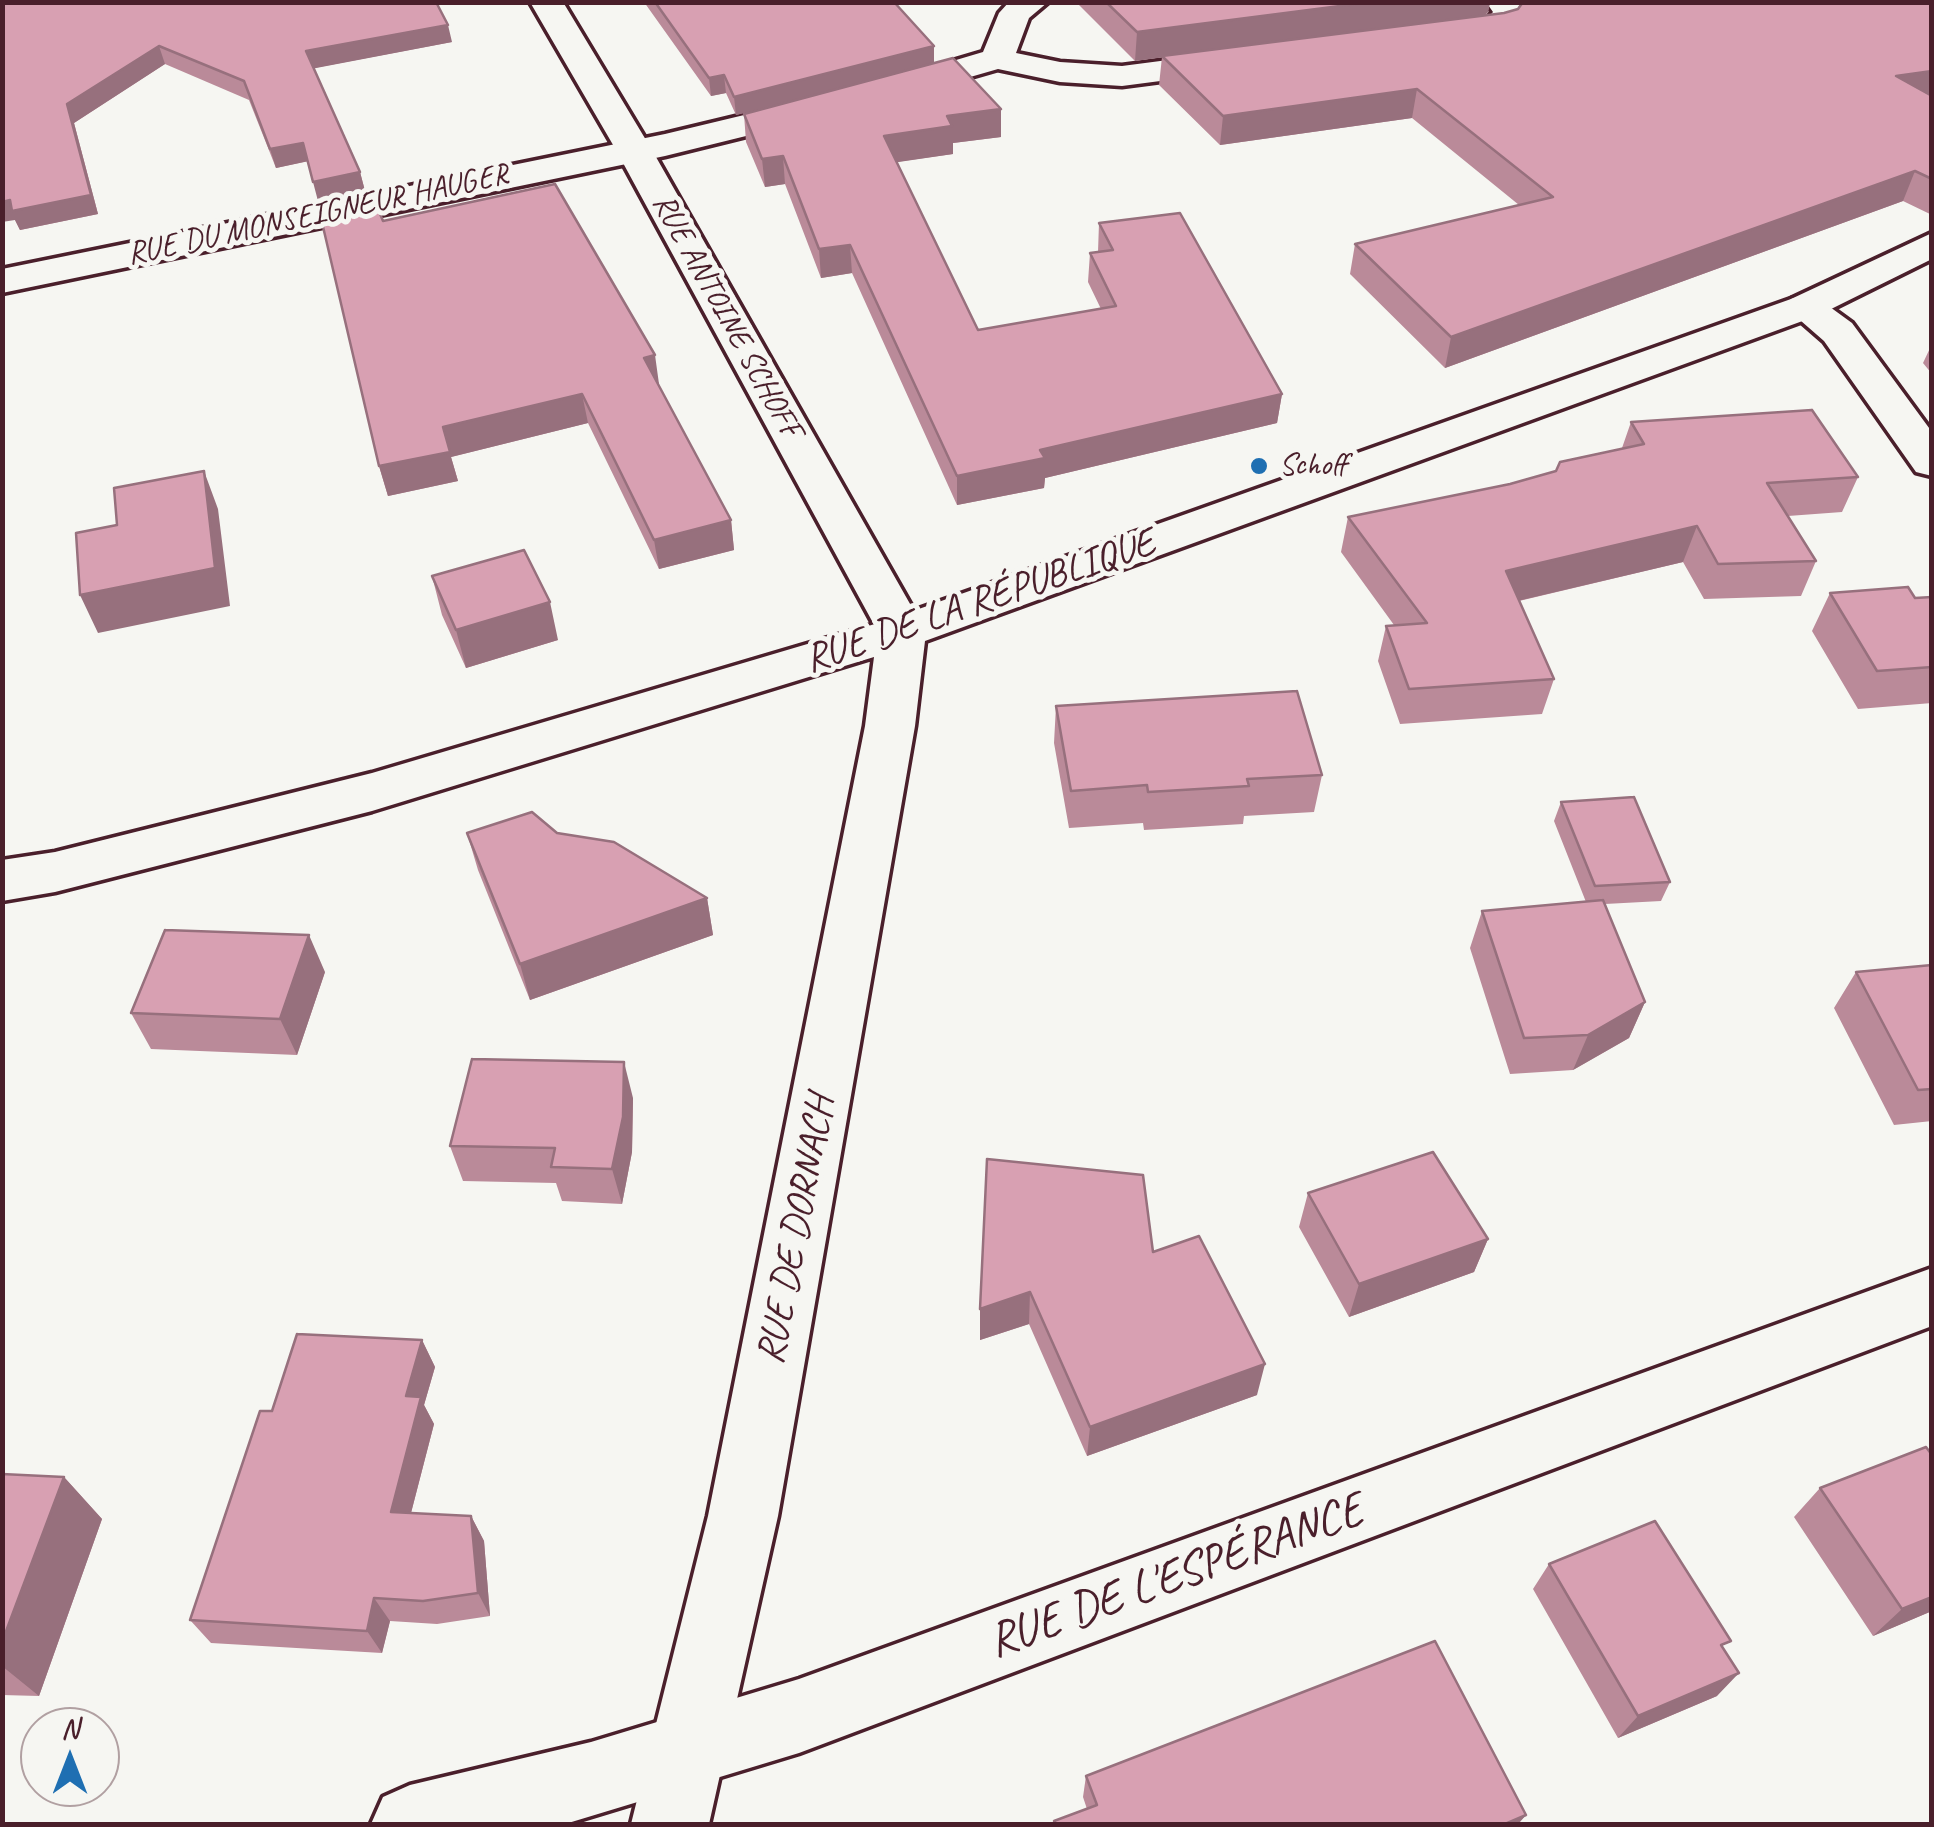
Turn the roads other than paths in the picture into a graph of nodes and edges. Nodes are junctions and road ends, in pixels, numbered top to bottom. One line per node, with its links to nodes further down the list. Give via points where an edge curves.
1 (546, 2): 7 (street, RUE ANTOINE SCHOFF)
2 (1502, 2): 4 (street, via 1511,11 1497,28)
3 (1014, 6): 6 (street)
4 (1418, 38)
5 (1260, 58): 6 (street, via 1122,76)
6 (997, 59): 7 (street, RUE DU MONSEIGNEUR HAUGER, via 739,129)
7 (634, 150): 9 (street, RUE DU MONSEIGNEUR HAUGER); 12 (street, RUE ANTOINE SCHOFF)
8 (1932, 244): 10 (street, RUE DE LA RÉPUBLIQUE)
9 (2, 281)
10 (1805, 307): 11 (street, via 1838,332); 12 (street, RUE DE LA RÉPUBLIQUE)
11 (1932, 463)
12 (902, 632): 13 (street, RUE DE LA RÉPUBLIQUE, via 372,792); 15 (street, RUE DE DORNACH, via 743,1516)
13 (2, 881)
14 (1932, 1297): 15 (street, RUE DE L'ESPÉRANCE, via 834,1704)
15 (686, 1750): 16 (street, RUE DE L'ESPÉRANCE); 17 (street, RUE DE DORNACH)
16 (410, 1824)
17 (670, 1824)

